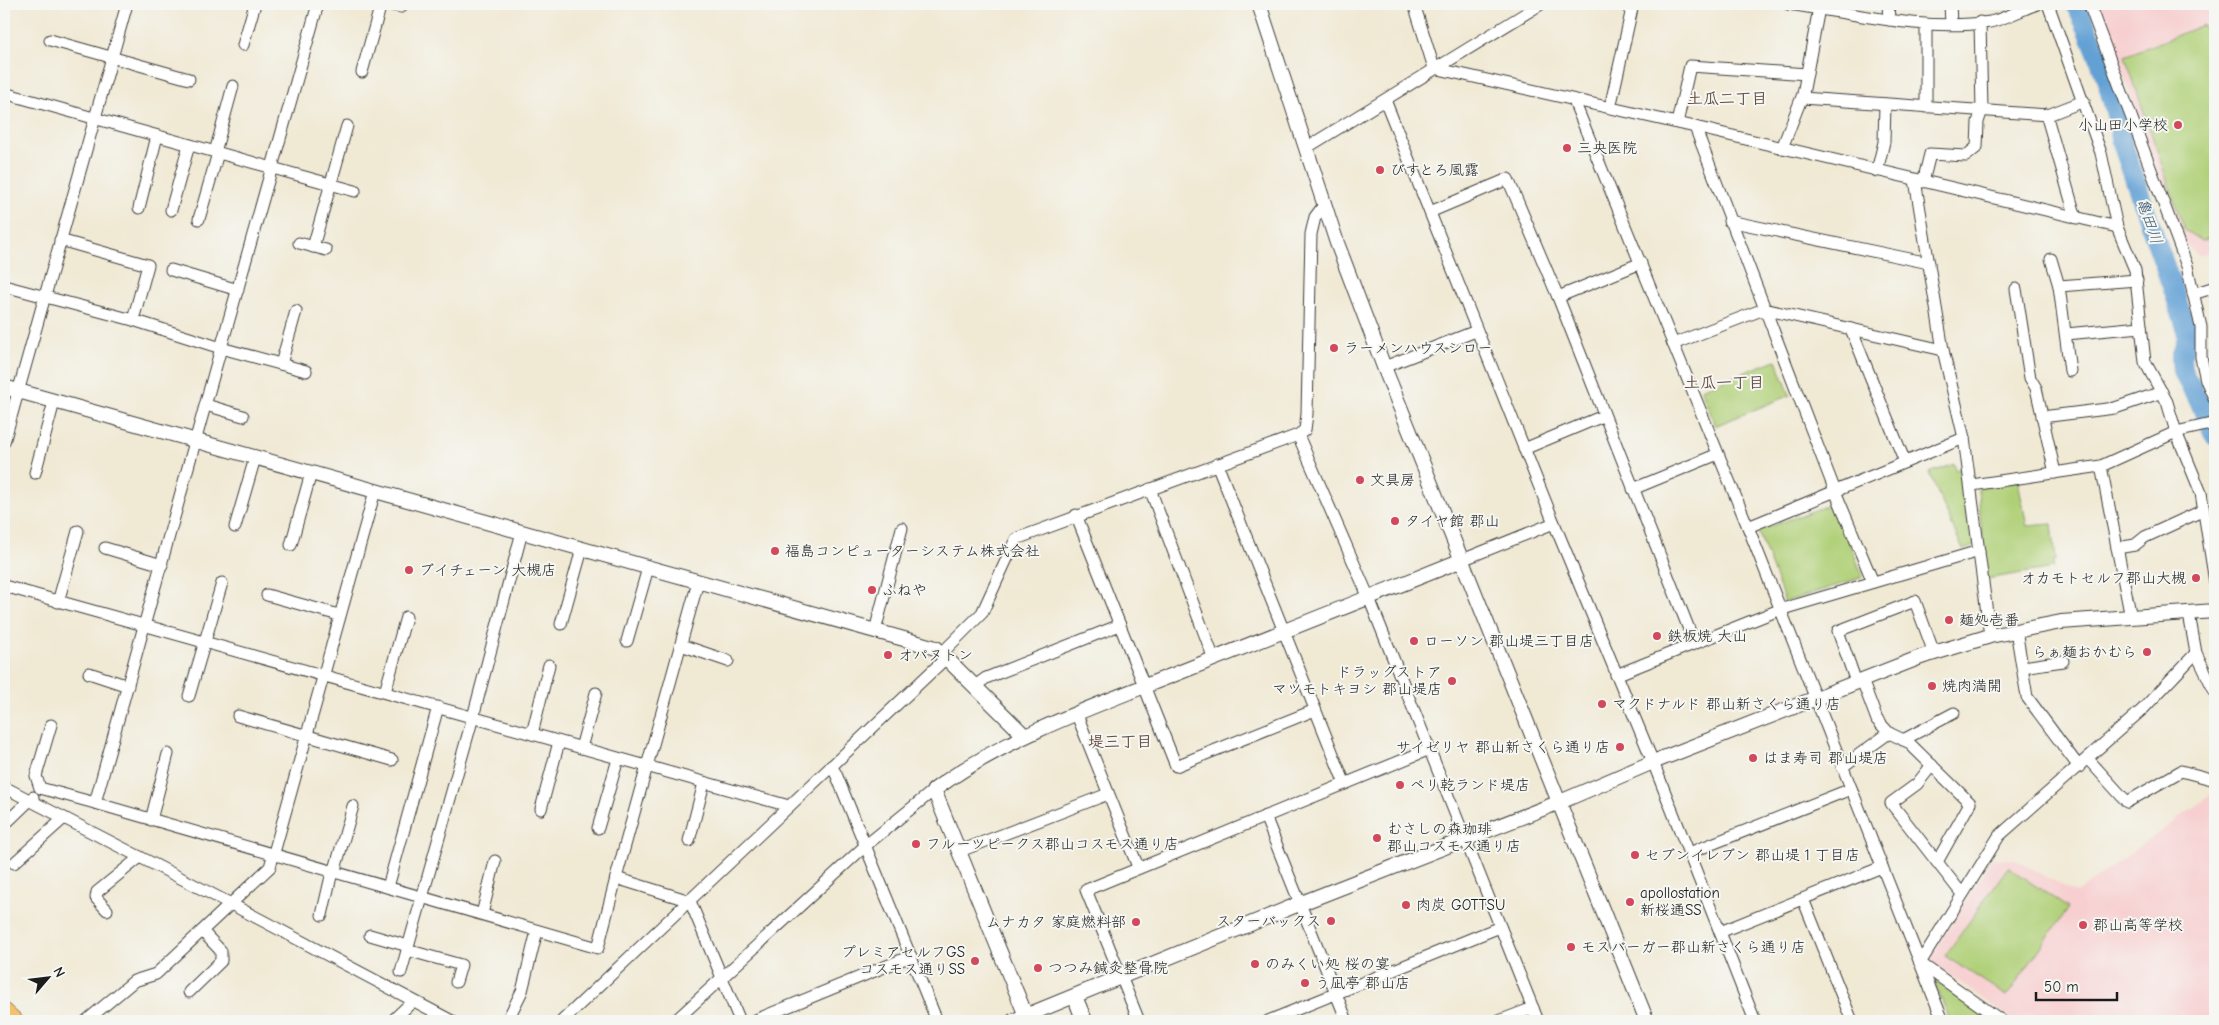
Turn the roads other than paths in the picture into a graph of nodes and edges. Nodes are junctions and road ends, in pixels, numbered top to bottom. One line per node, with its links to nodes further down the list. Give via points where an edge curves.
1 (127, 4): 24 (street)
2 (255, 4): 23 (street)
3 (318, 4): 49 (street)
4 (381, 4): 26 (street)
5 (388, 4): 16 (street)
6 (1259, 4): 46 (street)
7 (1414, 4): 25 (street)
8 (1541, 4): 25 (street)
9 (1633, 4): 37 (street)
10 (1788, 4): 17 (street)
11 (1888, 4): 18 (street)
12 (1950, 4): 20 (street)
13 (2037, 4): 19 (street, via 1991,22)
14 (2048, 4): 34 (street)
15 (2089, 4): 76 (street, via 2187,266)
16 (402, 7)
17 (1823, 7): 18 (street); 27 (street)
18 (1889, 20): 21 (street)
19 (1980, 22): 20 (street); 38 (street)
20 (1951, 24): 21 (street)
21 (1926, 25): 36 (street)
22 (50, 40): 24 (street)
23 (243, 45)
24 (112, 57): 28 (street); 40 (street)
25 (1434, 68): 32 (street); 33 (street)
26 (362, 72)
27 (1808, 74): 31 (street); 41 (street, via 1690,66)
28 (189, 79)
29 (232, 86): 48 (street)
30 (4, 94): 40 (street)
31 (1802, 98): 35 (street); 47 (street)
32 (1385, 100): 46 (street); 57 (street)
33 (1574, 101): 37 (street); 68 (street)
34 (2084, 102): 39 (street); 61 (street, via 2101,152)
35 (1885, 104): 36 (street); 50 (street, via 1884,142)
36 (1926, 107): 38 (street)
37 (1610, 108): 41 (street)
38 (1982, 110): 39 (street); 51 (street, via 1977,147 1966,156 1930,154)
39 (2046, 114): 58 (street)
40 (95, 118): 44 (street); 62 (street)
41 (1677, 123): 43 (street)
42 (346, 126): 52 (street)
43 (1695, 127): 47 (street); 60 (street)
44 (157, 136): 45 (street); 55 (street)
45 (189, 145): 48 (street); 56 (street)
46 (1306, 148): 54 (street)
47 (1782, 148): 50 (street)
48 (216, 153): 49 (street); 59 (street)
49 (272, 169): 52 (street); 75 (street)
50 (1877, 171): 51 (street)
51 (1919, 181): 58 (street); 67 (street)
52 (331, 184): 53 (street); 64 (street)
53 (355, 191)
54 (1324, 204): 90 (street); 105 (street, via 1315,217 1311,234 1307,414 1304,430)
55 (139, 208)
56 (171, 210)
57 (1430, 212): 78 (street, via 1508,179); 84 (street)
58 (2076, 218): 61 (street)
59 (199, 219)
60 (1730, 221): 67 (street); 79 (street)
61 (2117, 227): 70 (street, via 2131,256)
62 (60, 240): 77 (street); 81 (street, via 148,265)
63 (299, 243): 64 (street)
64 (313, 246): 65 (street)
65 (326, 250)
66 (2052, 259): 72 (street)
67 (1930, 263): 88 (street)
68 (1641, 264): 78 (street); 86 (street)
69 (171, 270): 75 (street)
70 (2137, 280): 72 (street); 82 (street)
71 (4, 286): 77 (street)
72 (2059, 286): 85 (street)
73 (2215, 287): 76 (street)
74 (2016, 289): 102 (street, via 2030,378 2036,388)
75 (238, 290): 87 (street)
76 (2193, 294): 93 (street, via 2201,327 2201,357)
77 (45, 297): 81 (street); 95 (street)
78 (1558, 297): 101 (street)
79 (1764, 309): 83 (street); 86 (street); 122 (street)
80 (296, 311): 89 (street)
81 (133, 320): 87 (street)
82 (2141, 327): 85 (street); 96 (street, via 2145,362)
83 (1851, 329): 88 (street); 112 (street)
84 (1476, 330): 90 (street); 109 (street)
85 (2066, 334): 92 (street)
86 (1672, 344): 110 (street)
87 (221, 348): 89 (street); 99 (street)
88 (1943, 350): 106 (street)
89 (281, 364): 91 (street)
90 (1384, 367): 136 (street)
91 (306, 371)
92 (2070, 372)
93 (2211, 378): 97 (street)
94 (4, 387): 95 (street)
95 (18, 391): 98 (street); 107 (street)
96 (2162, 392): 102 (street, via 2115,408); 104 (street)
97 (2215, 400)
98 (54, 402): 108 (street); 115 (street)
99 (206, 405): 100 (street); 108 (street)
100 (243, 416)
101 (1603, 416): 109 (street); 120 (street)
102 (2042, 417): 117 (street)
103 (2215, 423): 104 (street)
104 (2176, 432): 114 (street); 123 (street, via 2201,493)
105 (1298, 435): 113 (street); 145 (street)
106 (1964, 438): 112 (street); 118 (street)
107 (4, 442)
108 (196, 442): 111 (street); 137 (street)
109 (1524, 449): 125 (street)
110 (1718, 454): 120 (street); 127 (street)
111 (255, 458): 116 (street); 126 (street)
112 (1905, 462): 122 (street)
113 (1218, 464): 119 (street); 158 (street)
114 (2101, 466): 117 (street); 133 (street)
115 (35, 473)
116 (311, 473): 121 (street); 131 (street)
117 (2055, 473): 118 (street)
118 (1972, 485): 135 (street)
119 (1150, 489): 124 (street); 167 (street)
120 (1633, 489): 161 (street)
121 (375, 491): 130 (street); 150 (street)
122 (1835, 491): 127 (street); 140 (street)
123 (2204, 510): 133 (street, via 2145,536 2135,545); 141 (street)
124 (1076, 516): 154 (street); 166 (street, via 1016,538 982,613)
125 (1554, 523): 136 (street); 174 (street)
126 (235, 527)
127 (1748, 527): 147 (street)
128 (902, 528): 157 (street)
129 (78, 531): 146 (street)
130 (522, 532): 134 (street); 189 (street)
131 (291, 545)
132 (105, 548): 137 (street)
133 (2117, 548): 152 (street)
134 (582, 549): 138 (street); 153 (street)
135 (1979, 552): 140 (street); 159 (street)
136 (1462, 560): 145 (street); 218 (street)
137 (162, 565): 155 (street)
138 (648, 568): 139 (street); 160 (street)
139 (698, 582): 157 (street); 163 (street)
140 (1873, 582): 147 (street)
141 (2215, 582)
142 (222, 583): 162 (street)
143 (4, 586): 146 (street)
144 (267, 595): 150 (street)
145 (1369, 598): 158 (street); 198 (street)
146 (58, 602): 155 (street)
147 (1779, 610): 161 (street); 183 (street)
148 (2215, 611): 149 (street)
149 (2189, 614): 152 (street); 165 (street)
150 (339, 615): 173 (street)
151 (406, 617): 179 (street)
152 (2131, 618): 156 (street, via 2061,622)
153 (561, 624)
154 (1120, 625): 177 (street, via 986,678); 178 (street)
155 (145, 626): 162 (street); 176 (street)
156 (2016, 630): 159 (street); 171 (street)
157 (875, 631): 166 (street, via 936,648)
158 (1284, 631): 167 (street); 185 (street)
159 (1990, 636): 164 (street)
160 (627, 641)
161 (1694, 642): 174 (street)
162 (205, 643): 173 (street); 182 (street)
163 (681, 644): 168 (street); 206 (street)
164 (1934, 653): 175 (street); 175 (street, via 1916,601 1838,630)
165 (2196, 653): 181 (street); 201 (street, via 2143,710)
166 (944, 656): 177 (street); 205 (street)
167 (1214, 659): 178 (street)
168 (728, 661)
169 (2063, 661): 171 (street)
170 (549, 665): 192 (street)
171 (2022, 667): 208 (street, via 2027,697)
172 (89, 673): 176 (street)
173 (322, 675): 179 (street); 193 (street)
174 (1616, 675): 203 (street)
175 (1859, 681): 183 (street); 191 (street, via 1877,720)
176 (128, 686): 219 (street)
177 (974, 686): 194 (street)
178 (1145, 686): 185 (street, via 1176,766); 187 (street)
179 (385, 692): 184 (street)
180 (596, 692): 197 (street)
181 (2215, 692)
182 (189, 696)
183 (1815, 698): 203 (street); 207 (street)
184 (438, 707): 189 (street); 242 (street)
185 (1315, 710): 211 (street)
186 (1954, 713): 195 (street)
187 (1077, 715): 194 (street); 216 (street)
188 (238, 716): 193 (street)
189 (474, 716): 192 (street); 244 (street)
190 (51, 725): 213 (street, via 36,776)
191 (1889, 733): 195 (street); 207 (street)
192 (532, 734): 196 (street)
193 (305, 736): 202 (street); 233 (street)
194 (1025, 736): 215 (street)
195 (1903, 740): 204 (street)
196 (560, 742): 197 (street); 222 (street)
197 (581, 748): 200 (street)
198 (1430, 749): 211 (street); 228 (street)
199 (168, 754): 225 (street)
200 (618, 759): 206 (street); 227 (street)
201 (2088, 759): 208 (street); 209 (street, via 2127,802 2181,771)
202 (392, 760)
203 (1653, 762): 218 (street); 232 (street)
204 (1932, 765): 236 (street, via 1970,802); 236 (street, via 1917,784 1891,803)
205 (831, 766): 221 (street); 230 (street)
206 (647, 767): 210 (street); 241 (street)
207 (1842, 767): 214 (street)
208 (2079, 767): 243 (street, via 1999,836)
209 (2215, 780)
210 (704, 783): 221 (street); 229 (street)
211 (1345, 784): 223 (street)
212 (4, 788): 217 (street)
213 (40, 788): 217 (street); 219 (street)
214 (1851, 789): 232 (street); 239 (street)
215 (934, 790): 230 (street); 231 (street)
216 (1108, 794): 231 (street); 238 (street)
217 (31, 801): 224 (street); 226 (street)
218 (1560, 802): 228 (street); 287 (street)
219 (95, 803): 225 (street)
220 (353, 806): 240 (street)
221 (789, 806): 246 (street)
222 (541, 809)
223 (1265, 816): 238 (street); 248 (street)
224 (64, 818): 234 (street); 237 (street)
225 (151, 820): 233 (street)
226 (4, 825)
227 (598, 828)
228 (1466, 839): 248 (street); 252 (street)
229 (689, 841)
230 (865, 846): 258 (street); 261 (street)
231 (960, 851): 269 (street)
232 (1689, 853): 255 (street)
233 (273, 856): 240 (street); 247 (street, via 268,870)
234 (140, 857): 247 (street); 249 (street, via 97,892 96,898)
235 (495, 861): 250 (street)
236 (1937, 862): 243 (street)
237 (14, 863)
238 (1138, 867): 262 (street, via 1086,890)
239 (1882, 867): 245 (street); 259 (street)
240 (332, 872): 242 (street); 251 (street)
241 (616, 878): 246 (street); 253 (street, via 598,948)
242 (388, 887): 244 (street)
243 (1962, 894): 259 (street)
244 (421, 896): 250 (street); 257 (street)
245 (1803, 899): 255 (street); 289 (street)
246 (690, 901): 261 (street); 275 (street)
247 (231, 904): 254 (street); 266 (street)
248 (1299, 904): 262 (street); 265 (street)
249 (107, 910)
250 (482, 914): 253 (street)
251 (322, 915)
252 (1500, 927): 265 (street); 267 (street)
253 (537, 930): 274 (street, via 522,991)
254 (202, 931): 264 (street, via 221,951 221,961); 271 (street, via 156,974 134,982)
255 (1720, 932): 288 (street)
256 (370, 935): 257 (street)
257 (407, 948): 260 (street); 263 (street, via 461,965)
258 (911, 956): 278 (street); 279 (street)
259 (1920, 963): 290 (street); 291 (street)
260 (401, 972)
261 (723, 976): 276 (street); 277 (street)
262 (1121, 978): 269 (street); 282 (street)
263 (456, 982)
264 (189, 992)
265 (1336, 994): 283 (street); 284 (street)
266 (413, 1001): 272 (street); 273 (street)
267 (1533, 1008): 285 (street); 286 (street)
268 (4, 1012): 270 (main road)
269 (1022, 1020)
270 (14, 1021)
271 (86, 1021)
272 (392, 1021)
273 (452, 1021)
274 (507, 1021)
275 (562, 1021)
276 (675, 1021)
277 (740, 1021)
278 (753, 1021)
279 (937, 1021)
280 (1081, 1021): 281 (street, via 1078,1003)
281 (1088, 1021)
282 (1139, 1021)
283 (1268, 1021)
284 (1347, 1021)
285 (1499, 1021)
286 (1538, 1021)
287 (1647, 1021)
288 (1755, 1021)
289 (1852, 1021)
290 (1943, 1021)
291 (2002, 1021)

